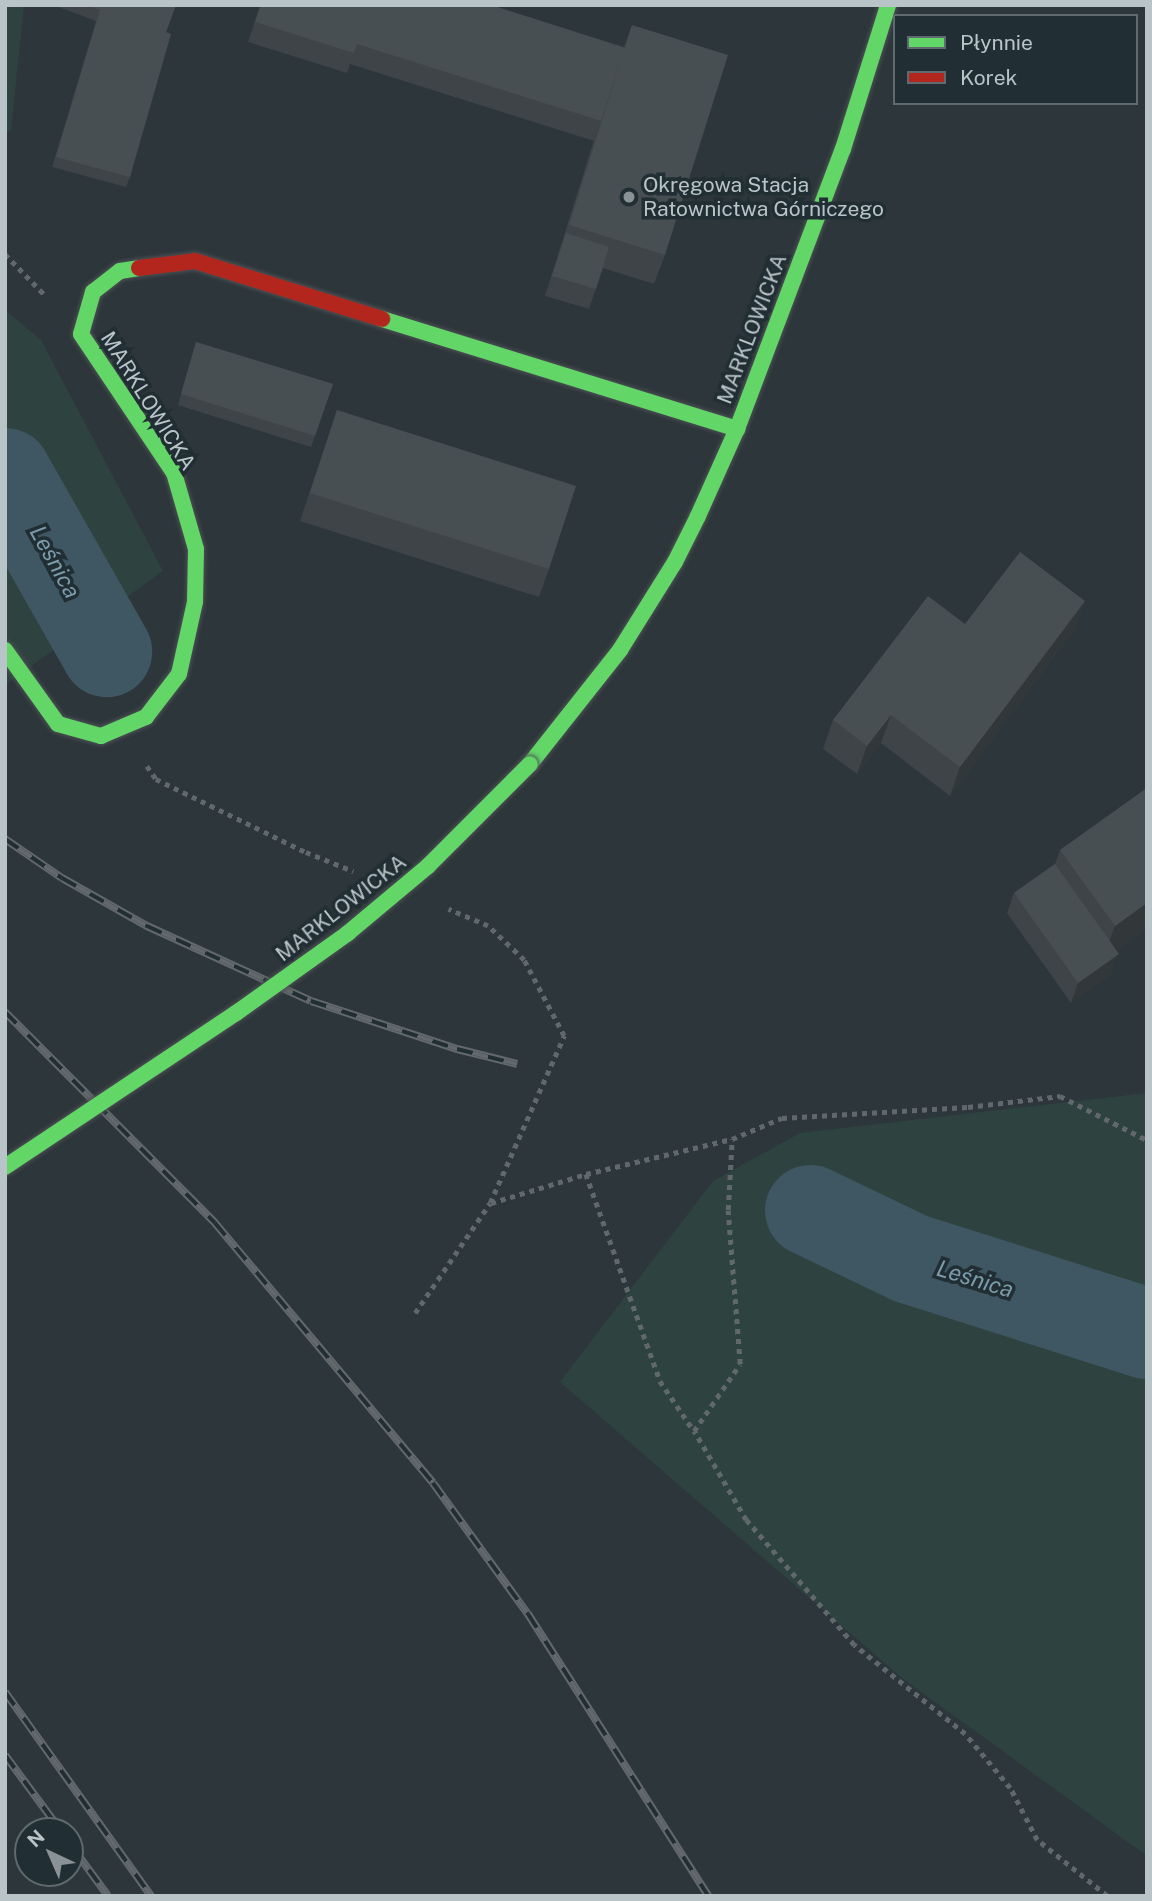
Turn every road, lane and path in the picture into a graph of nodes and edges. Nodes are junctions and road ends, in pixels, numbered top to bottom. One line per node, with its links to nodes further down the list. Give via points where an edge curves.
1 (888, 5): 2 (main road, MARKLOWICKA, via 842,149)
2 (737, 429): 4 (main road, MARKLOWICKA, via 195,261 120,271 93,292 81,334 174,473 195,549 195,602 179,674 146,717); 9 (main road, MARKLOWICKA, bridge, via 662,583 620,650 530,764 428,866 348,933 164,1063)
3 (5, 650): 4 (main road, MARKLOWICKA, via 58,724 101,736)
4 (119, 729): 5 (path, via 156,779)
5 (354, 872)
6 (440, 906): 11 (path, via 488,926 524,960 565,1035)
7 (732, 1139): 8 (path, via 782,1118 968,1107 1060,1096); 10 (path); 13 (path, via 728,1210 740,1364)
8 (1147, 1140)
9 (5, 1167)
10 (586, 1174): 11 (path); 13 (path, via 660,1381)
11 (490, 1203): 12 (path)
12 (415, 1313)
13 (694, 1431): 14 (path, via 746,1520 854,1645 965,1734 1010,1788 1037,1840)
14 (1107, 1896)

